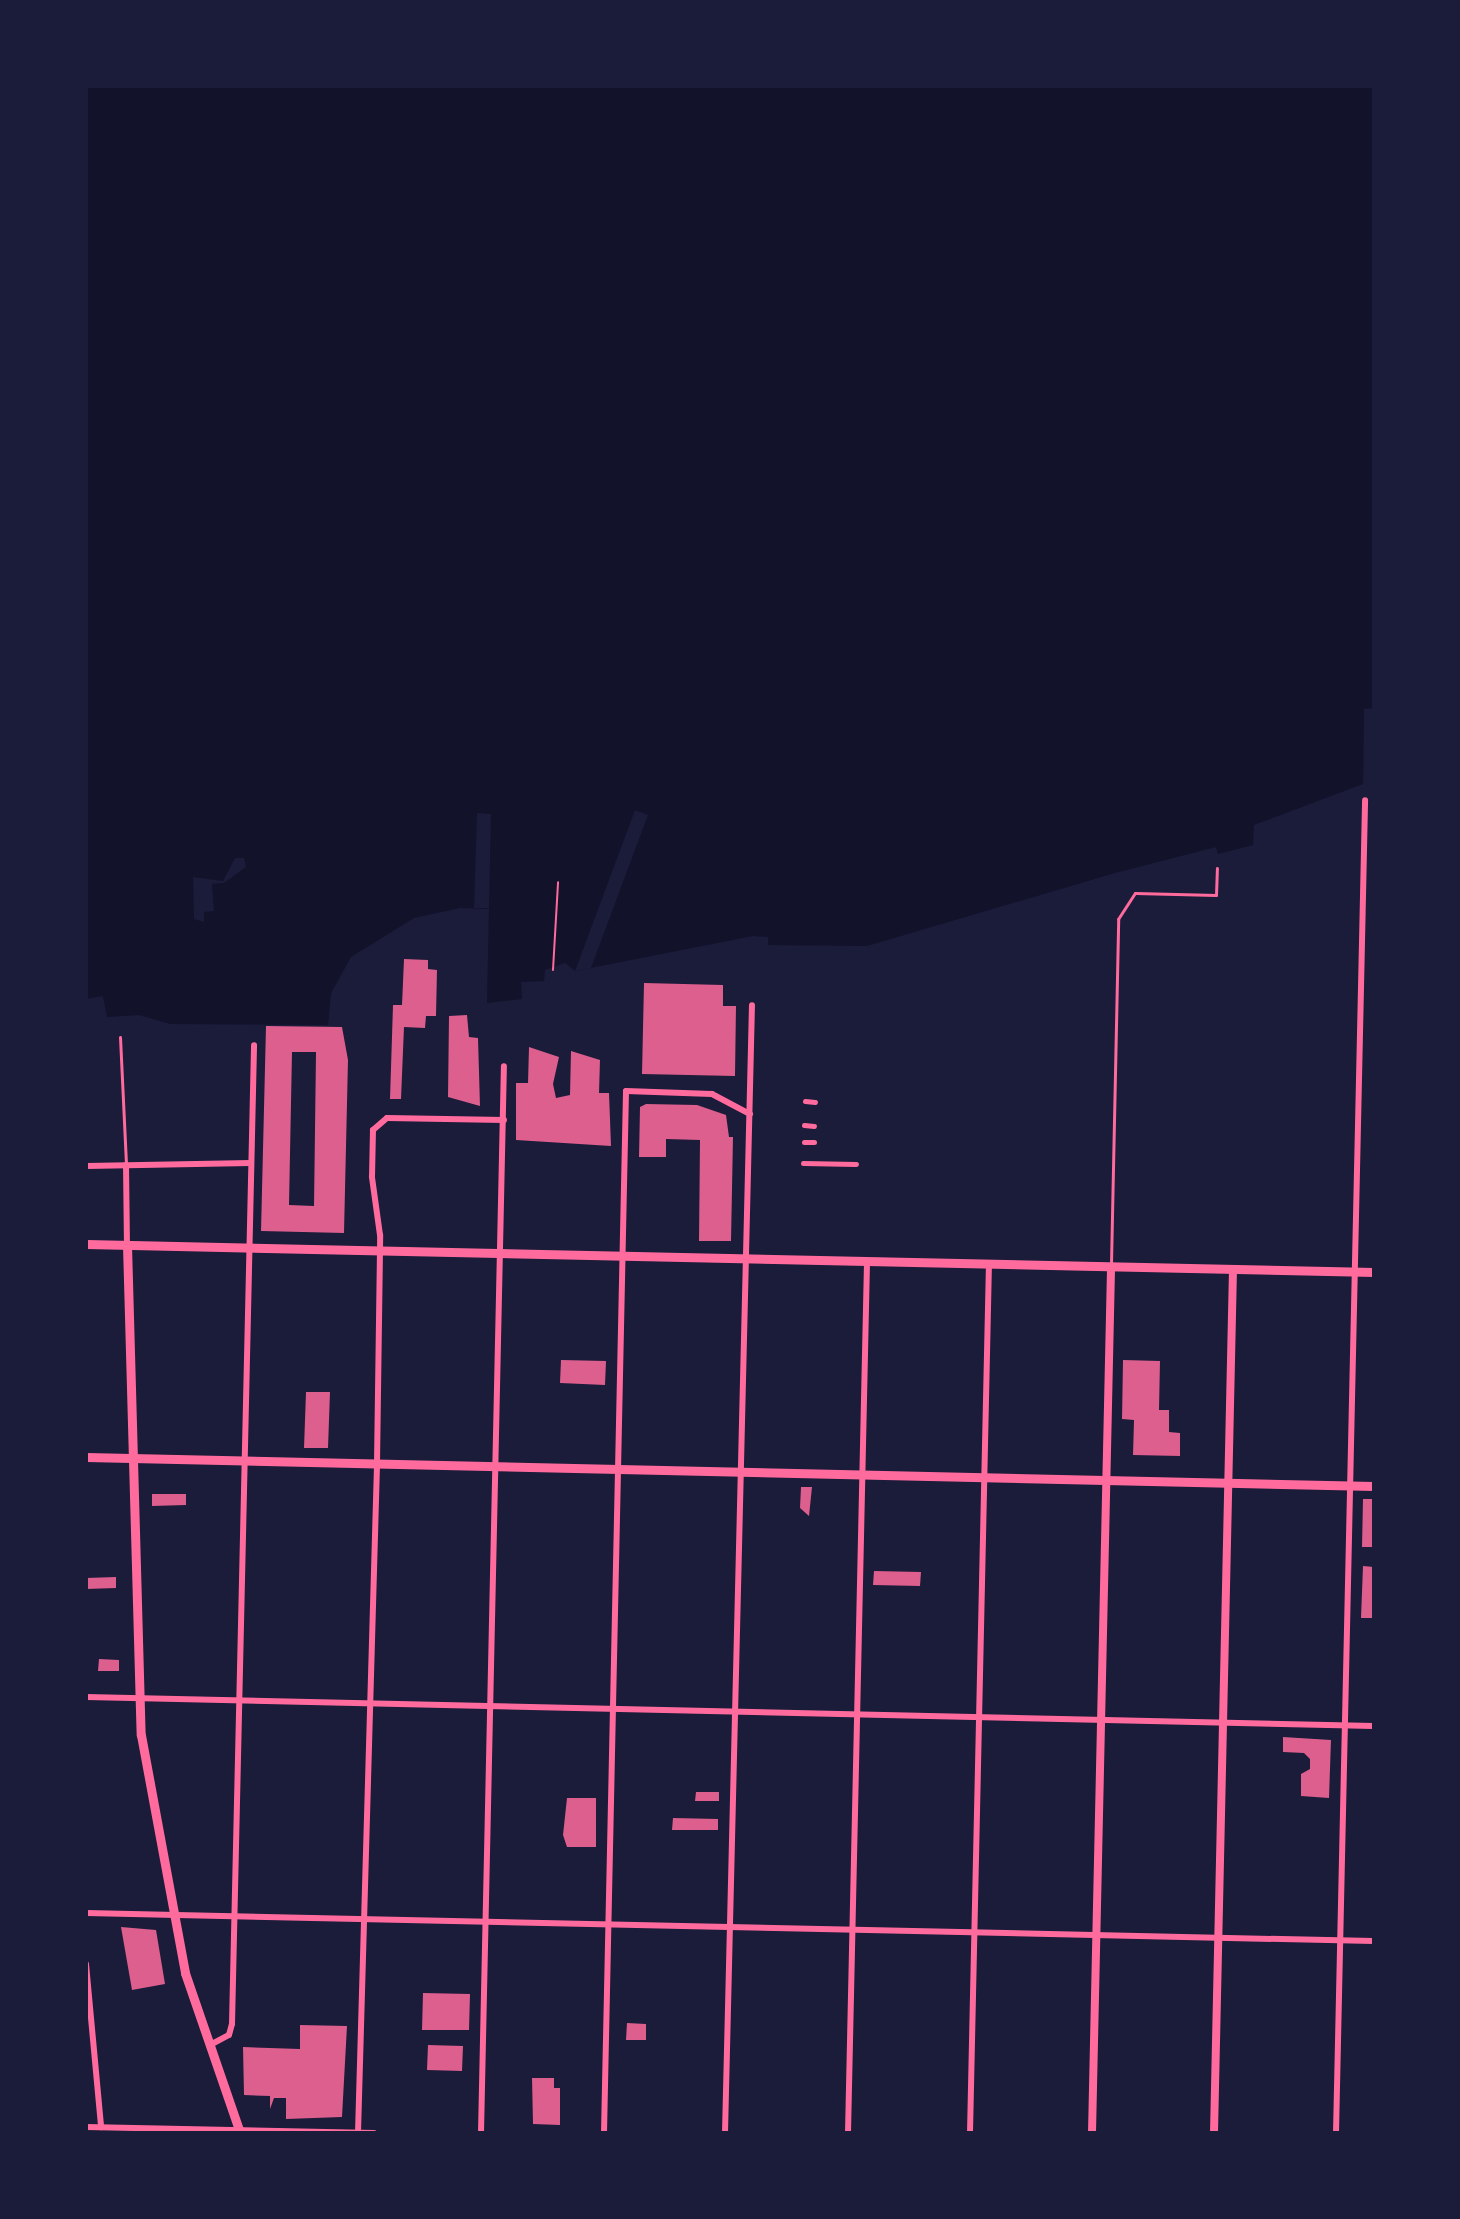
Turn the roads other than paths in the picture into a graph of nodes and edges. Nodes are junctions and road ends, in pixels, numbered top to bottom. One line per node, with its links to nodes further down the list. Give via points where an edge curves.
1 (1365, 800): 31 (street)
2 (1217, 868): 29 (lane, via 1216,895 1135,893 1118,919)
3 (752, 1005): 9 (street)
4 (120, 1037): 18 (lane)
5 (254, 1045): 15 (street)
6 (504, 1066): 10 (street)
7 (805, 1101): 8 (street)
8 (815, 1102)
9 (750, 1114): 25 (street, via 712,1094 626,1091); 26 (street)
10 (504, 1120): 23 (street, via 395,1118 376,1123 372,1177); 24 (street)
11 (804, 1125): 12 (street)
12 (814, 1126)
13 (804, 1142): 14 (street)
14 (814, 1142)
15 (251, 1163): 18 (street); 22 (street)
16 (803, 1163): 17 (street)
17 (856, 1164)
18 (126, 1165): 19 (street); 21 (street)
19 (86, 1166)
20 (86, 1244): 21 (main road)
21 (127, 1245): 22 (main road); 34 (main road)
22 (249, 1249): 23 (main road); 35 (street)
23 (380, 1251): 24 (main road); 36 (street)
24 (501, 1253): 25 (main road); 37 (street)
25 (624, 1257): 26 (main road); 38 (street)
26 (746, 1258): 27 (main road); 39 (street)
27 (867, 1262): 28 (main road); 40 (street)
28 (989, 1264): 29 (main road); 41 (street)
29 (1111, 1267): 30 (main road); 42 (street)
30 (1233, 1270): 31 (main road); 43 (street)
31 (1355, 1271): 32 (main road); 44 (street)
32 (1374, 1272)
33 (86, 1457): 34 (main road)
34 (133, 1459): 35 (main road); 47 (main road)
35 (245, 1461): 36 (main road); 48 (street)
36 (377, 1464): 37 (main road); 49 (street)
37 (497, 1466): 38 (main road); 50 (street)
38 (619, 1469): 39 (main road); 51 (street)
39 (740, 1472): 40 (main road); 52 (street)
40 (863, 1474): 41 (main road); 53 (street)
41 (985, 1477): 42 (main road); 54 (street)
42 (1107, 1480): 43 (main road); 55 (street)
43 (1228, 1482): 44 (main road); 56 (street)
44 (1350, 1485): 45 (main road); 57 (street)
45 (1374, 1486)
46 (86, 1697): 47 (street)
47 (139, 1698): 48 (street); 60 (main road)
48 (239, 1700): 49 (street); 61 (street)
49 (372, 1703): 50 (street); 62 (street)
50 (491, 1706): 51 (street); 63 (street)
51 (613, 1708): 52 (street); 64 (street)
52 (735, 1711): 53 (street); 65 (street)
53 (857, 1713): 54 (street); 66 (street)
54 (979, 1716): 55 (street); 67 (street)
55 (1101, 1719): 56 (street); 68 (street)
56 (1223, 1722): 57 (street); 69 (street)
57 (1345, 1725): 58 (street); 70 (street)
58 (1374, 1726)
59 (86, 1913): 60 (street)
60 (173, 1915): 61 (street); 73 (main road, via 185,1973)
61 (234, 1916): 62 (street); 73 (street, via 232,2024 229,2035)
62 (365, 1918): 63 (street); 78 (street)
63 (486, 1921): 64 (street); 80 (street)
64 (608, 1924): 65 (street); 81 (street)
65 (730, 1926): 66 (street); 82 (street)
66 (852, 1929): 67 (street); 83 (street)
67 (974, 1932): 68 (street); 84 (street)
68 (1096, 1935): 69 (street); 85 (street)
69 (1219, 1937): 70 (street); 86 (street)
70 (1340, 1940): 71 (street); 87 (street)
71 (1374, 1941)
72 (86, 1964): 75 (street)
73 (210, 2045): 77 (main road)
74 (86, 2127): 75 (street)
75 (101, 2127): 76 (street)
76 (142, 2130): 77 (street)
77 (240, 2132): 78 (street)
78 (358, 2133): 79 (street)
79 (374, 2133)
80 (481, 2133)
81 (604, 2133)
82 (725, 2133)
83 (848, 2133)
84 (970, 2133)
85 (1092, 2133)
86 (1214, 2133)
87 (1336, 2133)

